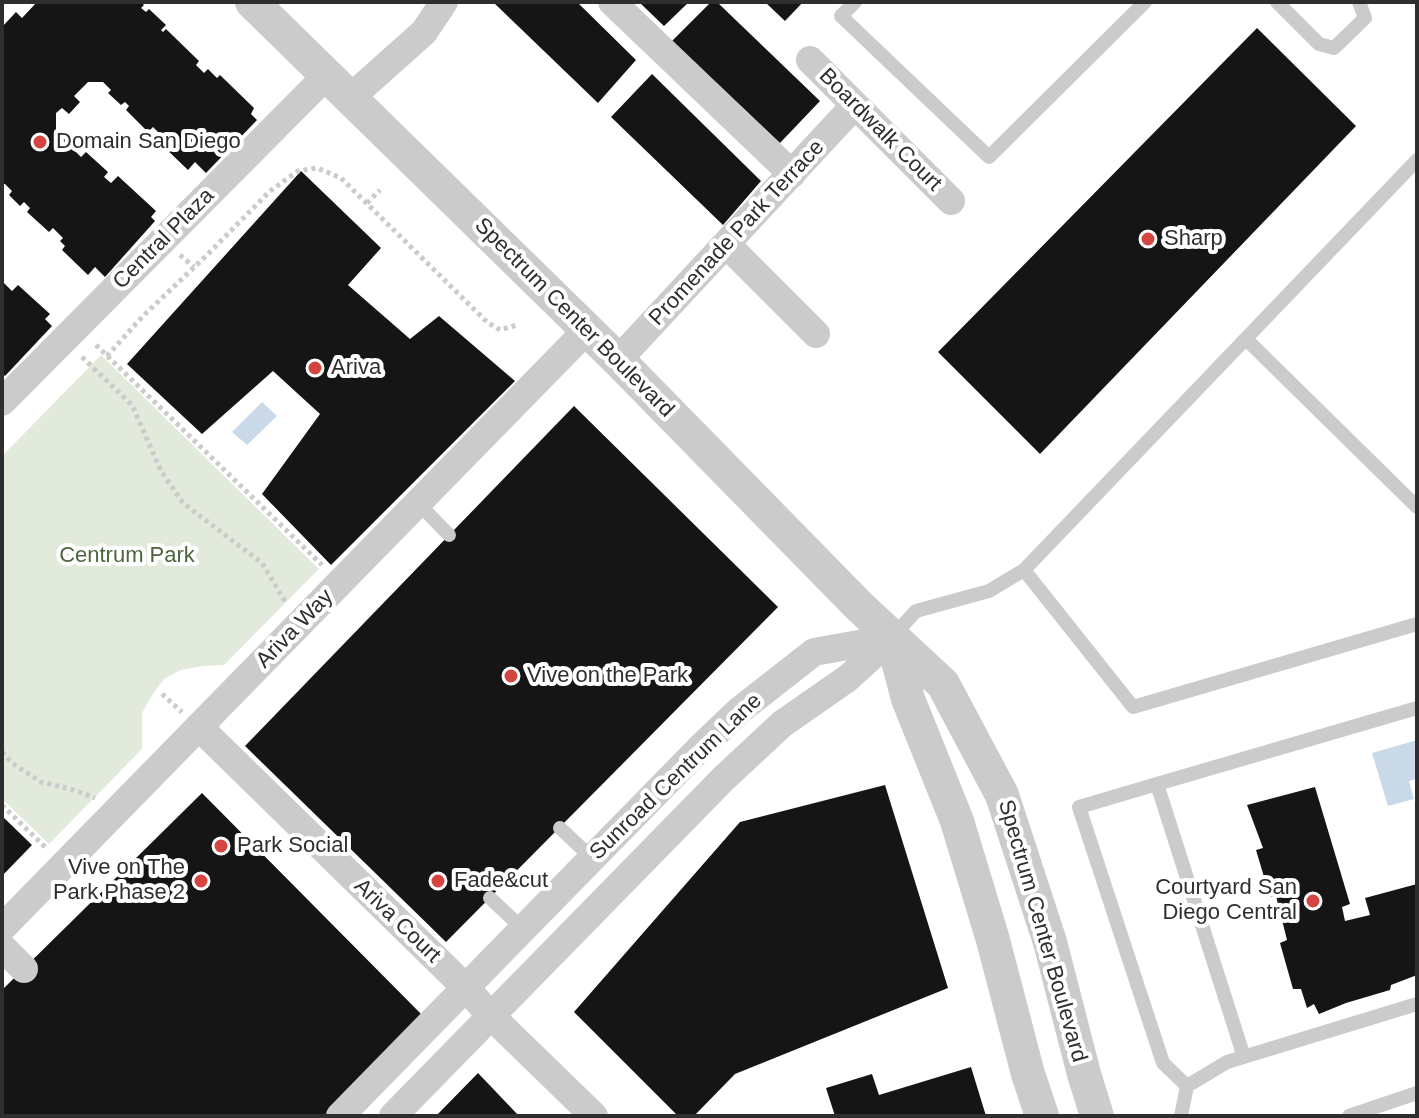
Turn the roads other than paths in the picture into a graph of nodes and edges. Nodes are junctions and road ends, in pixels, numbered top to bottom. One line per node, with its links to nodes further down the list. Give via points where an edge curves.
1 (252, 2): 9 (street, Spectrum Center Boulevard)
2 (444, 2): 9 (street, Central Plaza, via 424,32)
3 (612, 2): 12 (street)
4 (855, 2): 5 (lane, via 841,16 989,157)
5 (1145, 2)
6 (1277, 2): 7 (lane, via 1319,44 1334,48 1365,18)
7 (1359, 2)
8 (810, 60): 10 (street, Boardwalk Court)
9 (338, 87): 15 (street, Spectrum Center Boulevard); 19 (street, Central Plaza)
10 (855, 105): 12 (street, Promenade Park Terrace); 13 (street, Boardwalk Court)
11 (1417, 160): 17 (lane)
12 (792, 174): 14 (street, Promenade Park Terrace)
13 (951, 201)
14 (726, 244): 16 (street); 18 (street, Promenade Park Terrace)
15 (587, 330): 18 (street, Spectrum Center Boulevard); 20 (street, Ariva Way)
16 (816, 334)
17 (1246, 339): 21 (lane); 23 (lane)
18 (618, 360): 25 (street, Spectrum Center Boulevard)
19 (2, 402)
20 (418, 503): 22 (lane); 27 (street, Ariva Way)
21 (1417, 507)
22 (449, 535)
23 (1024, 570): 24 (lane, via 1133,707); 25 (lane, via 989,591 916,611)
24 (1417, 624)
25 (892, 638): 30 (street, Sunroad Centrum Lane, via 814,652 740,710); 38 (street, Sunroad Centrum Lane, via 848,678 782,724 723,779); 45 (street, Spectrum Center Boulevard, via 908,699 957,821); 46 (street, Spectrum Center Boulevard, via 943,684 1002,795 1050,942)
26 (1417, 708): 28 (lane)
27 (199, 727): 32 (street, Ariva Way); 36 (street, Ariva Court)
28 (1157, 784): 39 (lane); 40 (lane, via 1079,807 1163,1063)
29 (560, 828): 30 (lane)
30 (592, 858): 33 (street, Sunroad Centrum Lane)
31 (490, 898): 33 (lane)
32 (2, 928)
33 (523, 929): 36 (street, Sunroad Centrum Lane)
34 (2, 947): 35 (street)
35 (24, 969)
36 (466, 988): 38 (street, Ariva Court); 42 (street, Sunroad Centrum Lane)
37 (1417, 1004): 39 (lane)
38 (491, 1016): 43 (street, Sunroad Centrum Lane); 44 (street, Ariva Court)
39 (1244, 1057): 40 (lane)
40 (1187, 1086): 47 (lane)
41 (1417, 1093): 48 (lane)
42 (340, 1116)
43 (393, 1116)
44 (594, 1116)
45 (1042, 1116)
46 (1097, 1116)
47 (1181, 1116)
48 (1349, 1116)

